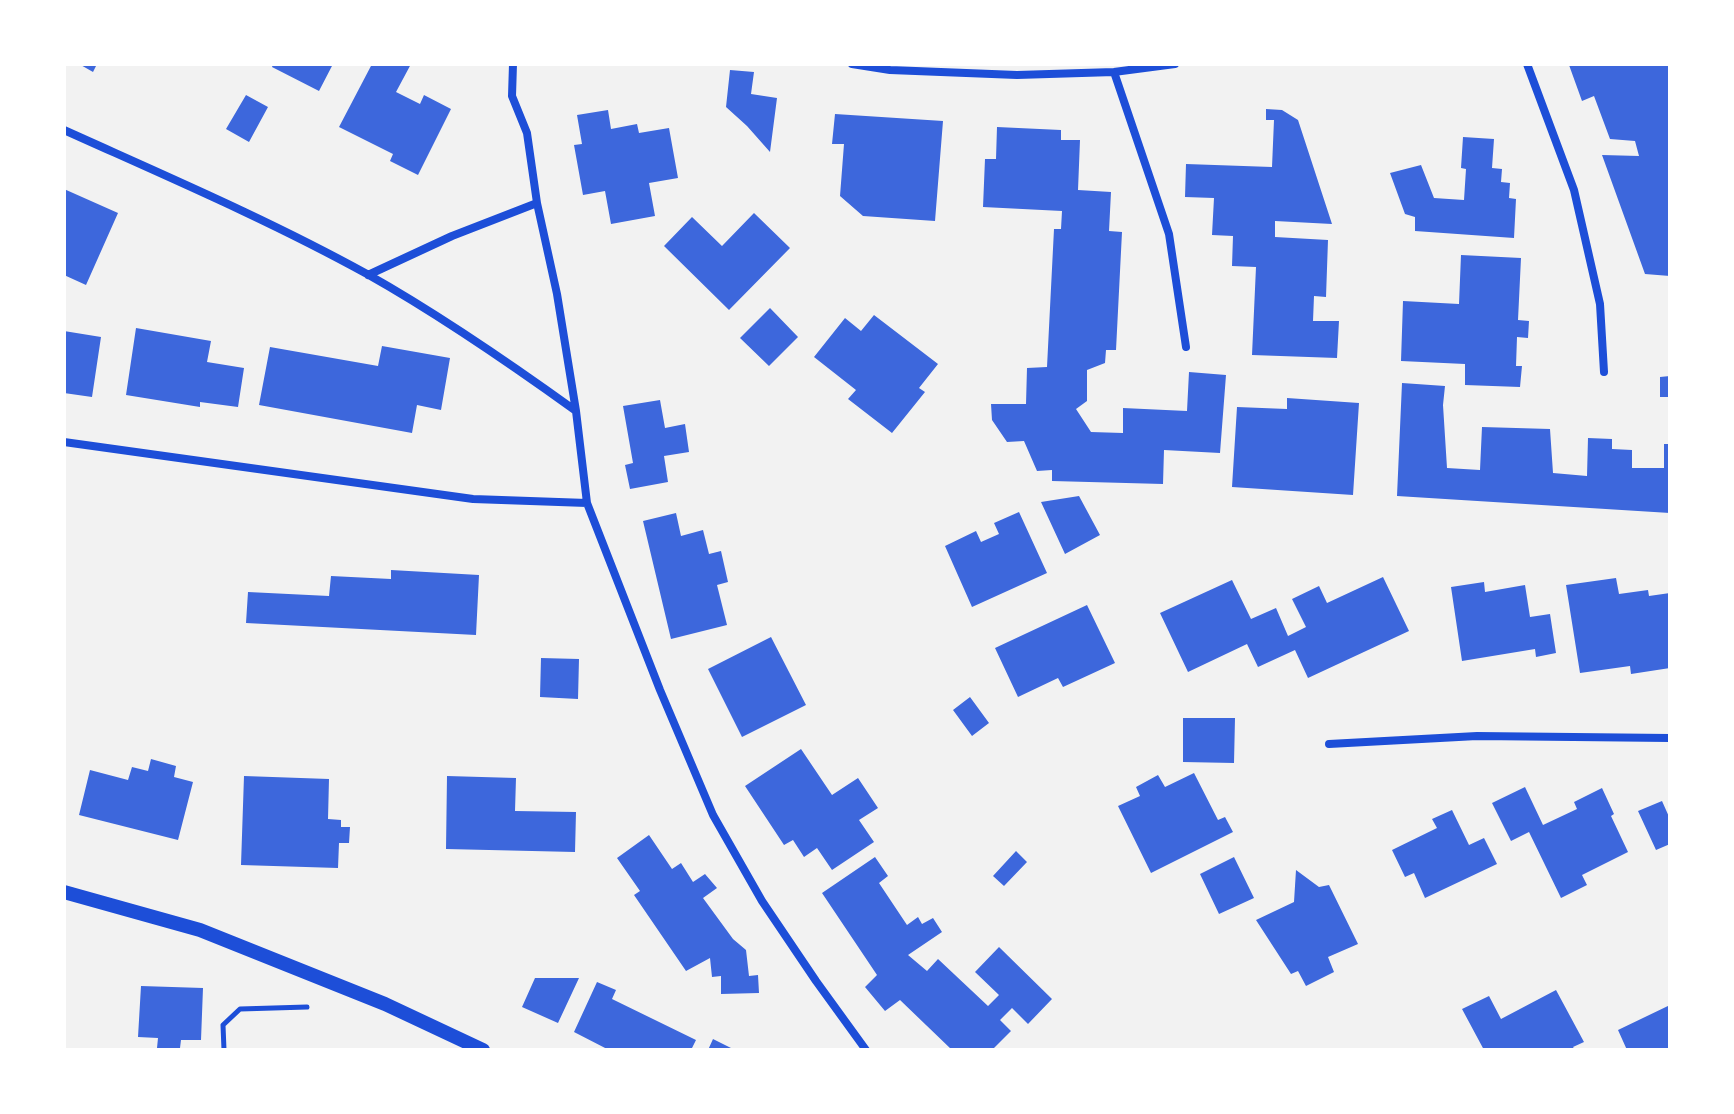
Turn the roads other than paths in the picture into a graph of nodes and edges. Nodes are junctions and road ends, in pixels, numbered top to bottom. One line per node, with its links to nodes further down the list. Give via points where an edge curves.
1 (513, 64): 7 (street, via 512,96 527,133)
2 (852, 64): 5 (street, via 1017,75)
3 (1175, 64): 5 (street)
4 (1527, 64): 10 (street, via 1574,190 1600,304)
5 (1114, 72): 9 (street, via 1169,234)
6 (64, 130): 8 (street, via 234,206)
7 (537, 203): 8 (street); 11 (street)
8 (368, 275): 11 (street, via 488,348)
9 (1186, 347)
10 (1604, 372)
11 (576, 411): 13 (street)
12 (64, 442): 13 (street, via 473,499)
13 (587, 503): 18 (street, via 713,815 762,901)
14 (1670, 738): 15 (street, via 1477,736)
15 (1329, 744)
16 (64, 892): 17 (street, via 200,930 385,1004)
17 (483, 1050)
18 (866, 1050)

